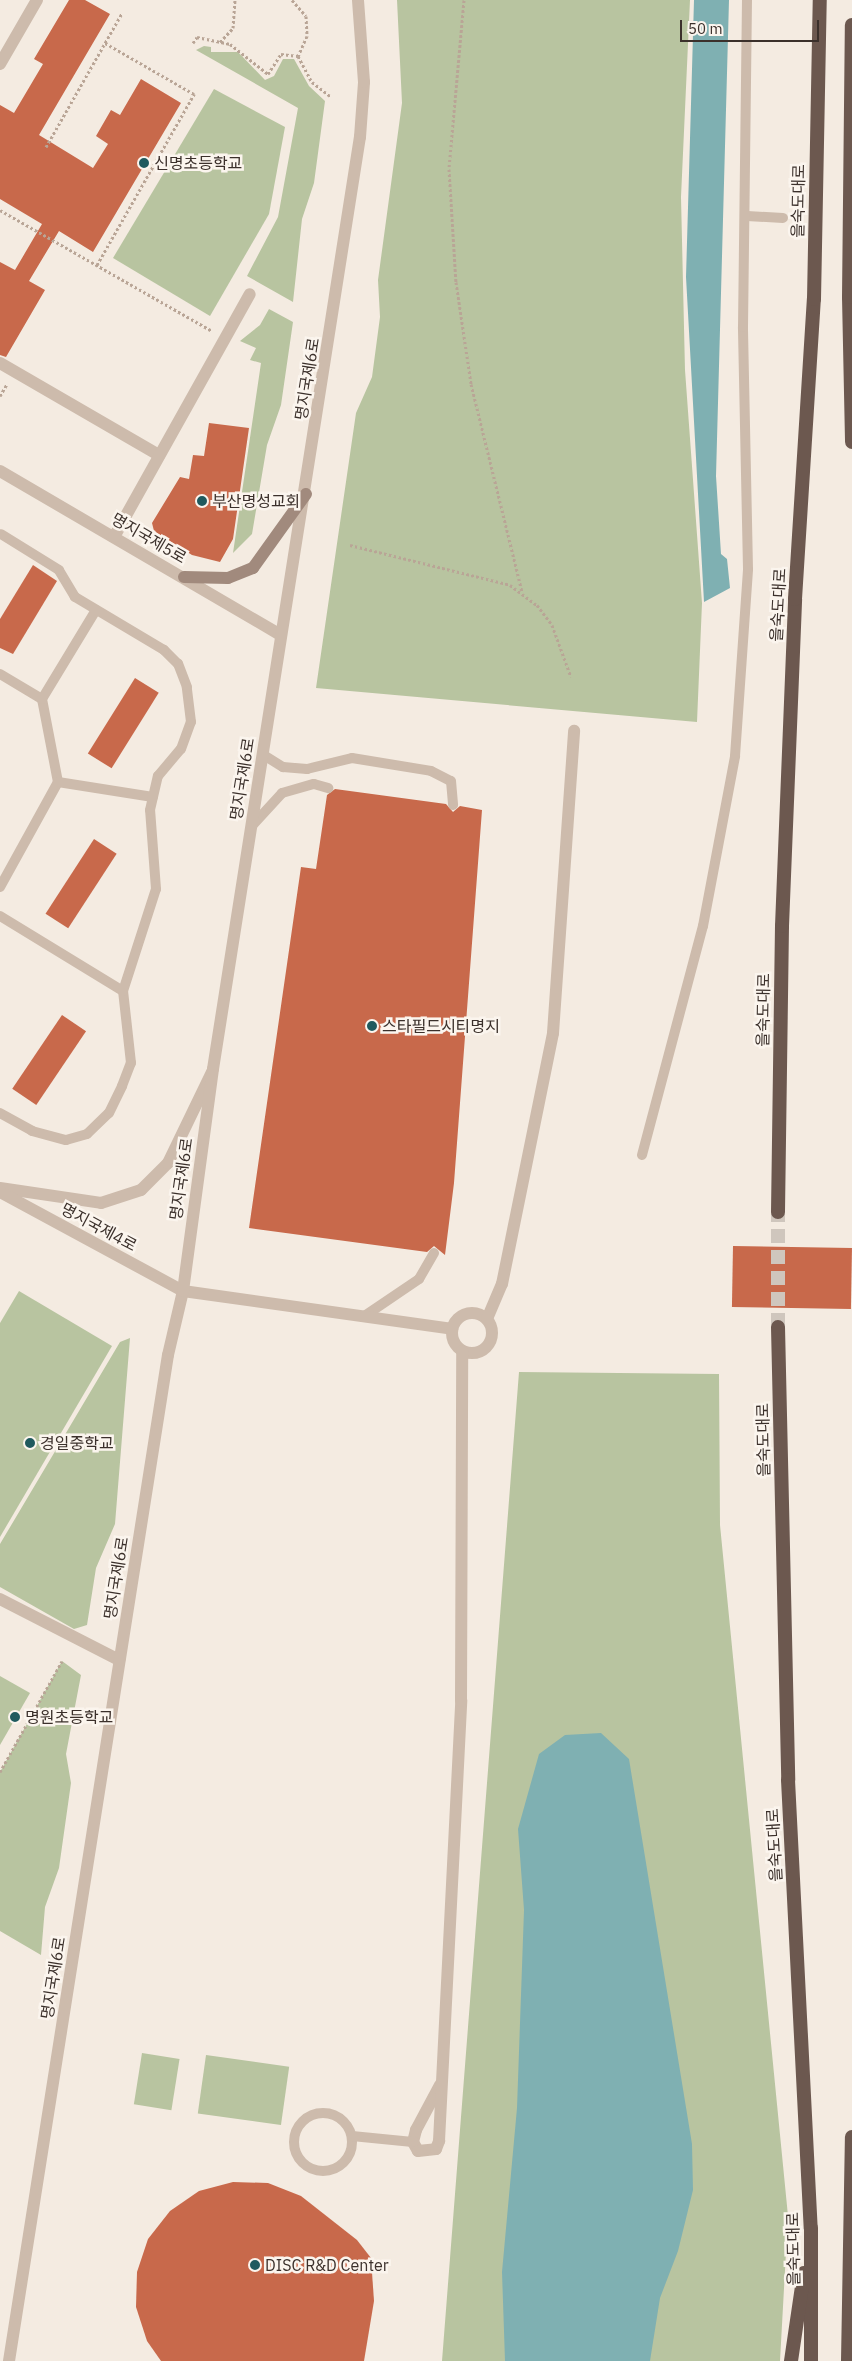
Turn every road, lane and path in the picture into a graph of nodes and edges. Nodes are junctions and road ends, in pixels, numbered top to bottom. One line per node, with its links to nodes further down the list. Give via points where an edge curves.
1 (37, 0): 14 (street)
2 (234, 0): 10 (path, via 233,28)
3 (292, 0): 13 (path, via 306,16 307,36)
4 (358, 0): 29 (street, 명지국제6로, via 364,82 361,128)
5 (464, 0): 34 (path, via 448,169 456,282 471,384)
6 (747, 0): 18 (lane)
7 (820, 0): 54 (highway, 을숙도대로, bridge, via 814,299 795,599 782,906)
8 (122, 13): 11 (path)
9 (852, 25): 26 (highway, bridge, via 849,297)
10 (220, 42): 12 (path, via 197,37); 13 (path, via 244,51 268,74 281,54)
11 (105, 43): 16 (path); 20 (path, via 194,94)
12 (193, 43)
13 (298, 56): 15 (path, via 312,82)
14 (0, 64)
15 (330, 96)
16 (46, 147)
17 (0, 210): 20 (path)
18 (746, 216): 19 (lane); 52 (lane, via 743,327 748,569 735,756 703,926)
19 (783, 218)
20 (97, 265): 22 (path)
21 (250, 294): 27 (street)
22 (214, 332)
23 (0, 363): 27 (street)
24 (8, 382): 25 (path)
25 (0, 396)
26 (852, 442)
27 (159, 455): 31 (street)
28 (0, 471): 31 (street, 명지국제5로)
29 (306, 494): 33 (main road, via 253,568 228,578); 36 (street, 명지국제6로)
30 (1, 534): 35 (lane, via 59,570 75,597)
31 (114, 536): 33 (street, 명지국제5로)
32 (350, 545): 34 (path, via 481,575)
33 (184, 577): 36 (street, 명지국제5로)
34 (522, 592): 38 (path, via 552,625)
35 (96, 610): 39 (lane); 44 (lane, via 164,650 178,664 187,687 191,722 181,748 158,776)
36 (281, 635): 41 (street, 명지국제6로)
37 (0, 674): 39 (lane)
38 (571, 677)
39 (42, 700): 42 (lane)
40 (574, 731): 58 (street, via 553,1033 502,1284)
41 (262, 754): 45 (lane, via 283,767 307,769 352,758 431,771 451,781); 46 (street, 명지국제6로)
42 (58, 782): 44 (lane); 47 (lane)
43 (328, 788): 46 (lane, via 314,784 282,793)
44 (154, 797): 49 (lane, via 156,889)
45 (453, 805)
46 (250, 827): 50 (street, 명지국제6로)
47 (0, 887)
48 (0, 916): 49 (lane)
49 (123, 991): 51 (lane, via 131,1063 109,1112 87,1134 66,1140 32,1130)
50 (213, 1069): 53 (street, via 168,1162 141,1190 101,1203); 56 (street, 명지국제6로)
51 (0, 1113)
52 (642, 1155)
53 (0, 1190): 56 (street, 명지국제4로)
54 (778, 1212)
55 (434, 1253): 57 (lane, via 418,1279)
56 (183, 1291): 57 (street); 63 (street, 명지국제6로, via 168,1355)
57 (363, 1317): 60 (street)
58 (487, 1319): 60 (street, via 468,1312 456,1320); 61 (street, via 492,1330 490,1343 474,1353)
59 (778, 1327): 70 (highway, 을숙도대로, via 788,1780)
60 (452, 1329): 61 (street, via 453,1340)
61 (462, 1351): 66 (street, via 461,1701)
62 (0, 1599): 63 (street)
63 (119, 1660): 72 (street, 명지국제6로)
64 (62, 1661): 65 (path)
65 (0, 1772)
66 (440, 2086): 69 (street); 69 (street, via 436,2149 418,2151)
67 (352, 2136): 67 (lane, via 342,2119 324,2112 306,2118 294,2144 302,2162 328,2171 344,2162); 69 (lane)
68 (852, 2136): 71 (highway)
69 (414, 2142)
70 (811, 2228): 73 (highway); 74 (highway, 을숙도대로)
71 (851, 2229): 75 (highway)
72 (9, 2361)
73 (791, 2361)
74 (811, 2361)
75 (848, 2361)

